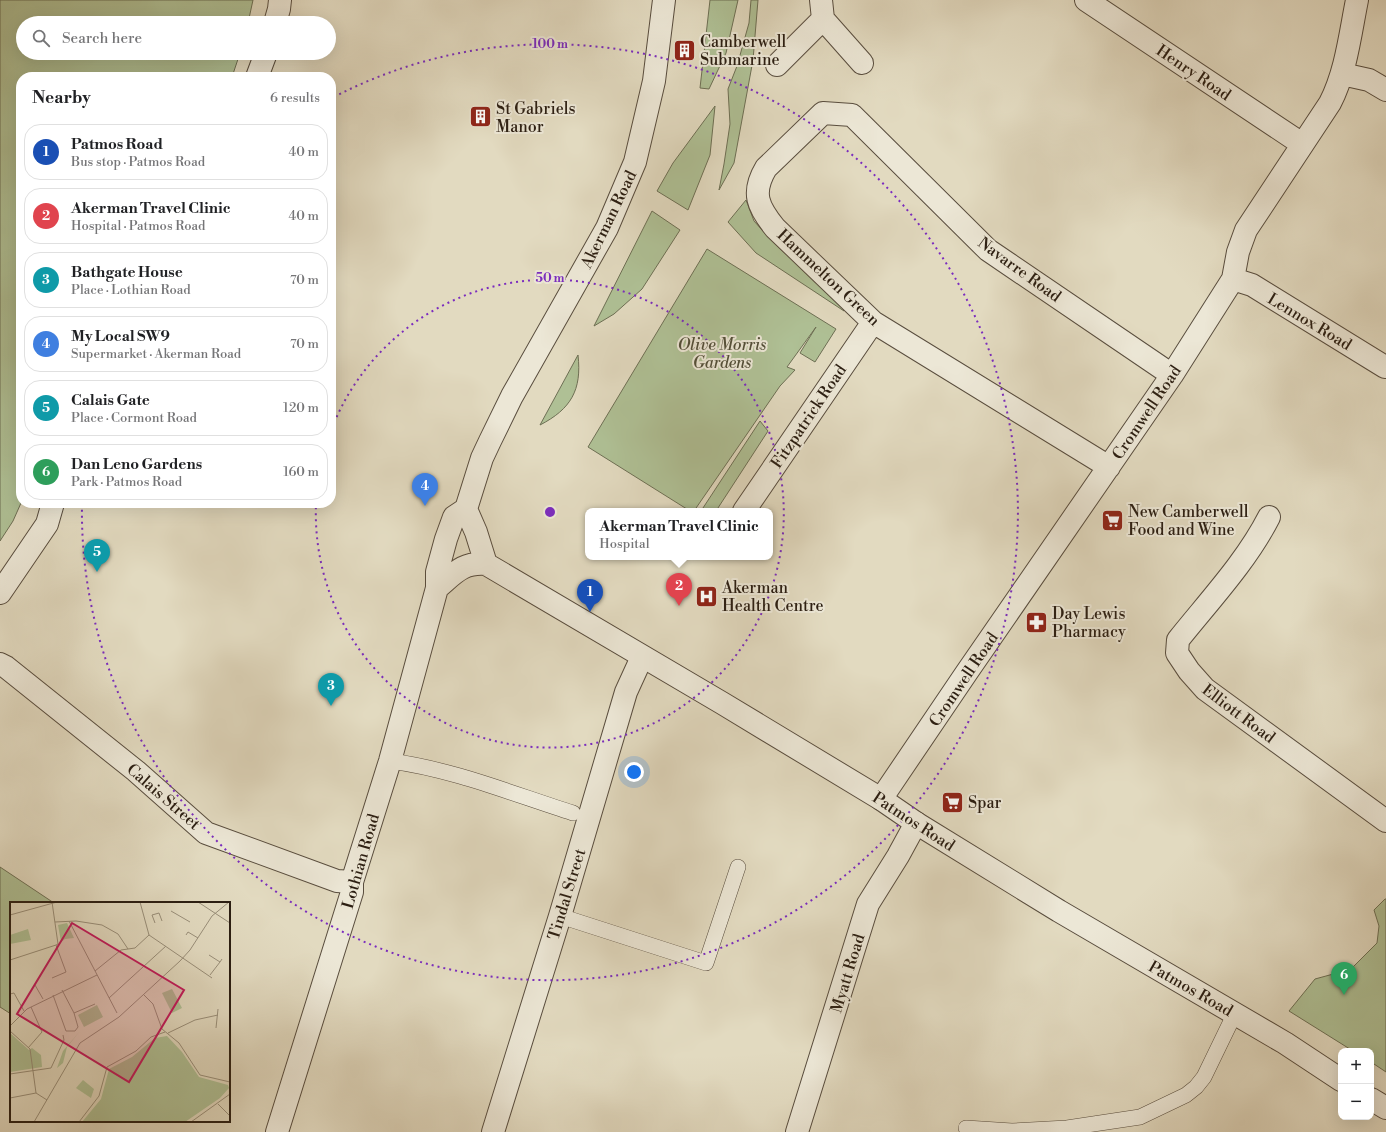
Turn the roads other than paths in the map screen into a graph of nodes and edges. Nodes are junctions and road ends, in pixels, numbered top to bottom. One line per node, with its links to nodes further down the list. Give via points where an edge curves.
1 (280, 0): 6 (street)
2 (664, 0): 21 (street, Akerman Road, via 654,81 635,162 606,228 512,396 487,446)
3 (1086, 0): 14 (street, Henry Road)
4 (1357, 0): 11 (street, Cromwell Road)
5 (822, 9): 8 (street); 9 (street)
6 (277, 16)
7 (263, 60): 10 (street)
8 (862, 63)
9 (777, 65)
10 (259, 72)
11 (1342, 74): 12 (street, via 1369,80); 14 (street, Cromwell Road, via 1330,103)
12 (1386, 90)
13 (823, 113): 16 (street, Hammelton Green, via 766,168 760,177 759,205 776,228); 18 (street, Navarre Road, via 852,115 988,250)
14 (1302, 144): 15 (street, Cromwell Road, via 1246,230 1238,252)
15 (1233, 279): 17 (street, Lennox Road, via 1252,285); 18 (street, Cromwell Road)
16 (872, 322): 19 (street, Hammelton Green); 22 (street, Fitzpatrick Road)
17 (1385, 367)
18 (1172, 375): 19 (street, Cromwell Road)
19 (1109, 467): 30 (street, Cromwell Road)
20 (52, 508): 26 (street, via 47,524)
21 (466, 508): 24 (street); 25 (street, Lothian Road, via 454,517 446,539 437,572)
22 (746, 508)
23 (1269, 517): 32 (street, Elliott Road, via 1247,552 1178,640 1177,653 1205,689)
24 (486, 564): 25 (street, via 466,565); 27 (street, Patmos Road)
25 (437, 588): 29 (street, Lothian Road)
26 (0, 593)
27 (642, 657): 30 (street, Patmos Road); 36 (street, Tindal Street, via 626,692)
28 (0, 664): 35 (street, Calais Street, via 136,771 206,833 337,881)
29 (390, 760): 31 (lane, via 464,778); 35 (street, Lothian Road)
30 (881, 799): 33 (street, Patmos Road)
31 (572, 813)
32 (1386, 821)
33 (916, 823): 37 (street, Patmos Road, via 1059,911); 44 (street, Myatt Road, via 868,904)
34 (738, 867): 36 (lane, via 706,963)
35 (352, 882): 42 (street, Lothian Road, via 352,892)
36 (560, 916): 43 (street, Tindal Street)
37 (1235, 1013): 38 (street, Patmos Road); 41 (lane, via 1204,1077 1196,1087 1186,1095 1140,1117 1067,1128 1012,1131)
38 (1338, 1078)
39 (1374, 1101): 40 (street)
40 (1386, 1108)
41 (966, 1128)
42 (277, 1132)
43 (493, 1132)
44 (797, 1132)

